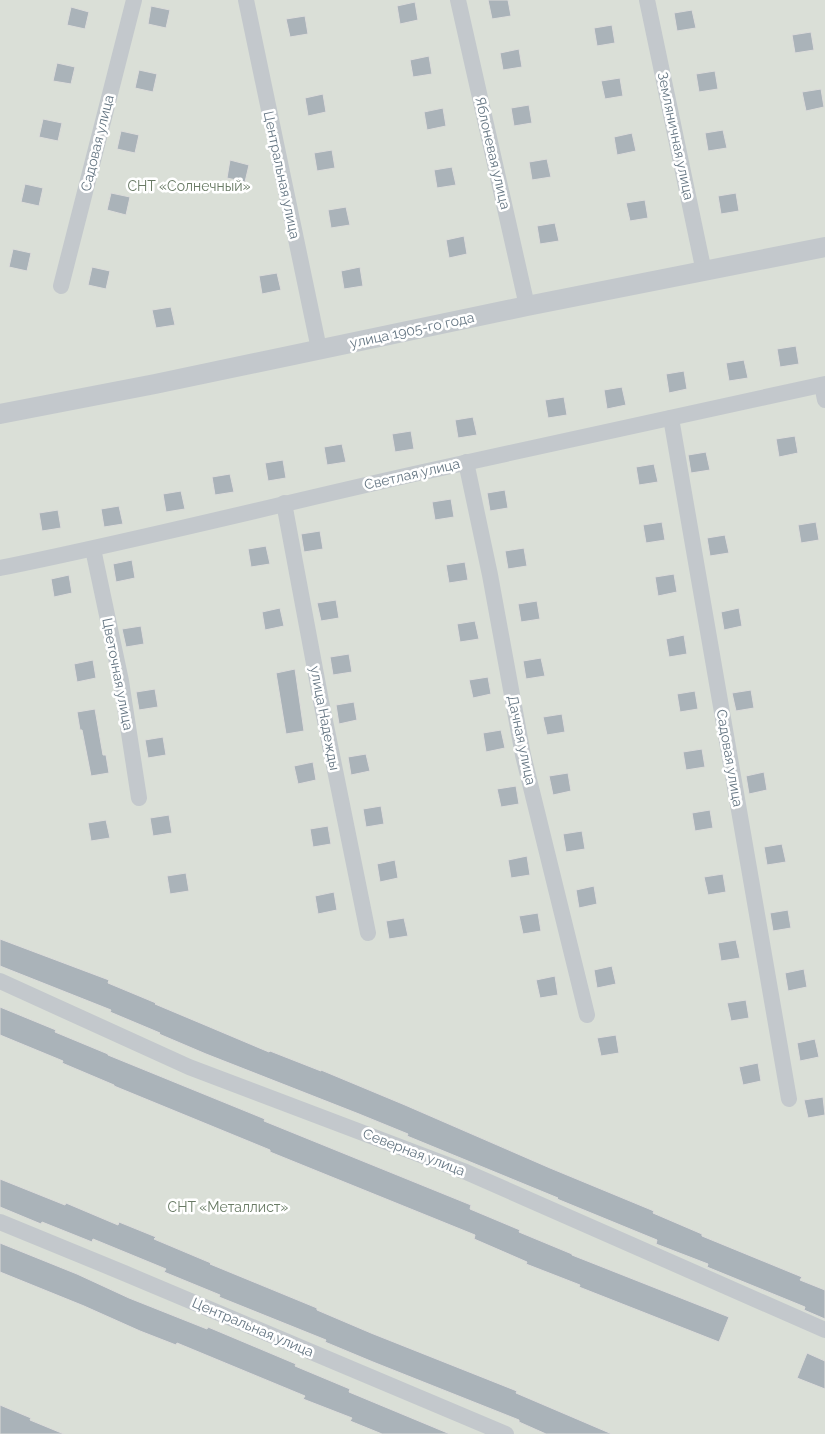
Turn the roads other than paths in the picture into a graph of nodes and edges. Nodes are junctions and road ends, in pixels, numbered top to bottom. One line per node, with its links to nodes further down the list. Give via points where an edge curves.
1 (134, 0): 7 (street, Садовая улица)
2 (246, 0): 9 (street, Центральная улица)
3 (458, 0): 8 (street, Яблоневая улица)
4 (647, 0): 6 (street, Земляничная улица)
5 (825, 247): 6 (street, улица 1905-го года)
6 (704, 272): 8 (street, улица 1905-го года)
7 (61, 286)
8 (527, 306): 9 (street, улица 1905-го года)
9 (319, 349): 11 (street, улица 1905-го года)
10 (824, 389): 12 (street, Светлая улица)
11 (0, 414)
12 (671, 418): 13 (street, Светлая улица); 21 (street, Садовая улица)
13 (466, 462): 14 (street, Светлая улица); 20 (street, Дачная улица, via 523,755)
14 (284, 503): 15 (street, Светлая улица); 18 (street, улица Надежды)
15 (93, 550): 16 (street, Светлая улица); 17 (street, Цветочная улица, via 121,681)
16 (0, 568)
17 (139, 798)
18 (368, 933)
19 (0, 981): 23 (street, Северная улица, via 189,1067 466,1172)
20 (587, 1015)
21 (789, 1099)
22 (0, 1222): 24 (street, Центральная улица)
23 (825, 1330)
24 (506, 1434)

